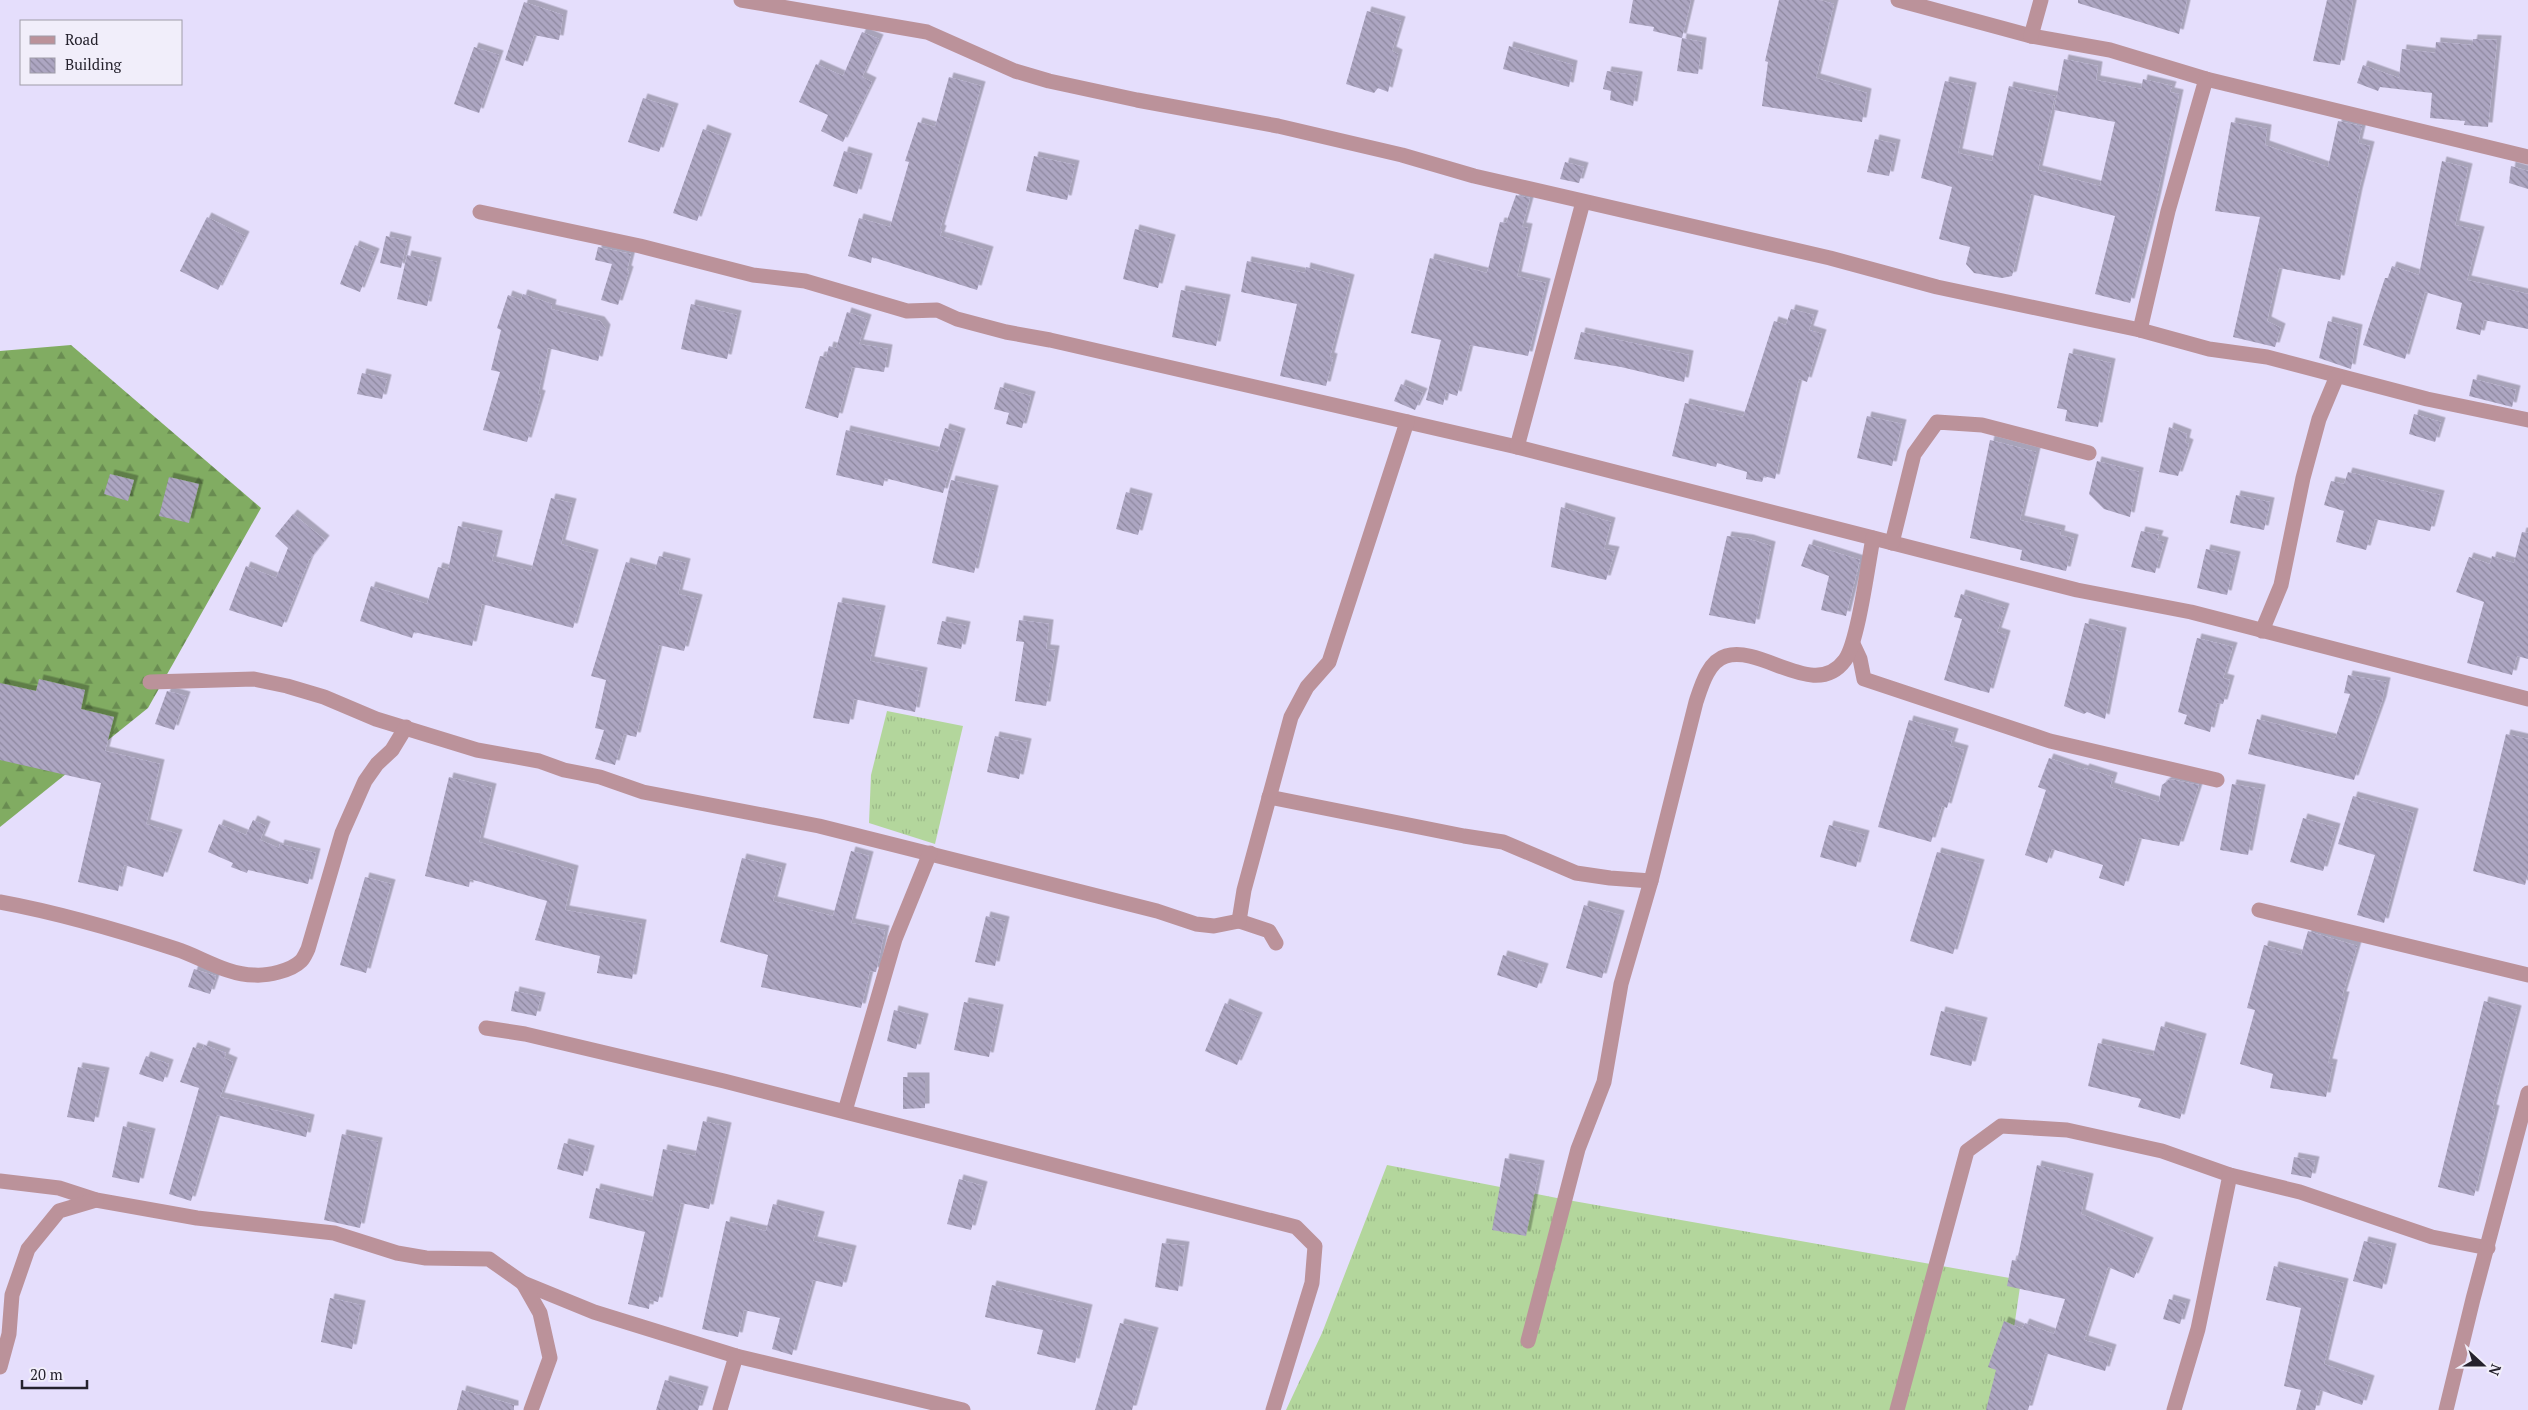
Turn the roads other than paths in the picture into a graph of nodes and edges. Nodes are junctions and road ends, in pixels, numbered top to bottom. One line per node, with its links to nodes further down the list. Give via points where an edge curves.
1 (741, 0): 7 (street, via 927,32 1015,71 1049,81 1278,126)
2 (1898, 0): 4 (street)
3 (2040, 0): 4 (street)
4 (2031, 36): 5 (street, via 2110,50)
5 (2206, 79): 6 (street); 9 (street, via 2168,211)
6 (2528, 157)
7 (1583, 202): 9 (street, via 1830,258 1937,287); 13 (street)
8 (480, 212): 12 (street, via 656,250 753,275 805,281 907,311 937,310 1006,332)
9 (2140, 330): 10 (street, via 2209,349 2267,357)
10 (2337, 376): 11 (street); 17 (street, via 2319,419 2303,478 2281,585)
11 (2528, 420)
12 (1407, 422): 13 (street); 23 (street, via 1329,662 1307,687 1291,717)
13 (1517, 447): 15 (street)
14 (2089, 453): 16 (street, via 1982,425 1936,422 1914,454)
15 (1874, 538): 16 (street); 18 (street)
16 (1892, 543): 17 (street, via 2077,590 2191,612)
17 (2262, 631): 20 (street)
18 (1852, 644): 22 (street, via 1860,659 1864,679 2050,742); 25 (street, via 1845,661 1831,671 1810,676 1749,656 1726,656 1714,664 1705,677 1696,702)
19 (150, 682): 21 (street, via 254,679 324,697)
20 (2528, 699)
21 (406, 728): 24 (street, via 477,750 539,761 600,777 643,792 819,826); 26 (street, via 365,781 342,833 308,948 300,962 290,969 256,976 236,974 199,957 138,937 44,910)
22 (2217, 780)
23 (1269, 797): 25 (street, via 1503,842 1576,873); 28 (street)
24 (930, 853): 28 (street, via 1157,911 1196,924 1214,926); 33 (street, via 896,939)
25 (1651, 881): 39 (street, via 1621,984 1604,1082 1578,1148)
26 (0, 902)
27 (2259, 910): 30 (street)
28 (1239, 921): 29 (street, via 1269,931)
29 (1276, 943)
30 (2528, 975)
31 (486, 1028): 33 (street, via 525,1034)
32 (2528, 1093): 37 (street)
33 (845, 1111): 45 (street, via 1296,1227 1314,1246 1312,1283)
34 (2230, 1176): 37 (street, via 2300,1192 2432,1237); 46 (street, via 2162,1151 2077,1132 2001,1126 1967,1151); 47 (street, via 2198,1329)
35 (0, 1181): 36 (street, via 59,1188)
36 (96, 1200): 38 (street, via 197,1218 334,1233 398,1253 426,1258 489,1259); 41 (street, via 59,1211 28,1249 12,1294 10,1334)
37 (2488, 1248): 48 (street)
38 (523, 1283): 40 (street, via 594,1312); 42 (street, via 540,1313 550,1358)
39 (1528, 1341)
40 (736, 1356): 43 (street); 44 (street)
41 (0, 1367)
42 (531, 1410)
43 (720, 1410)
44 (963, 1410)
45 (1273, 1410)
46 (1897, 1410)
47 (2174, 1410)
48 (2446, 1410)

